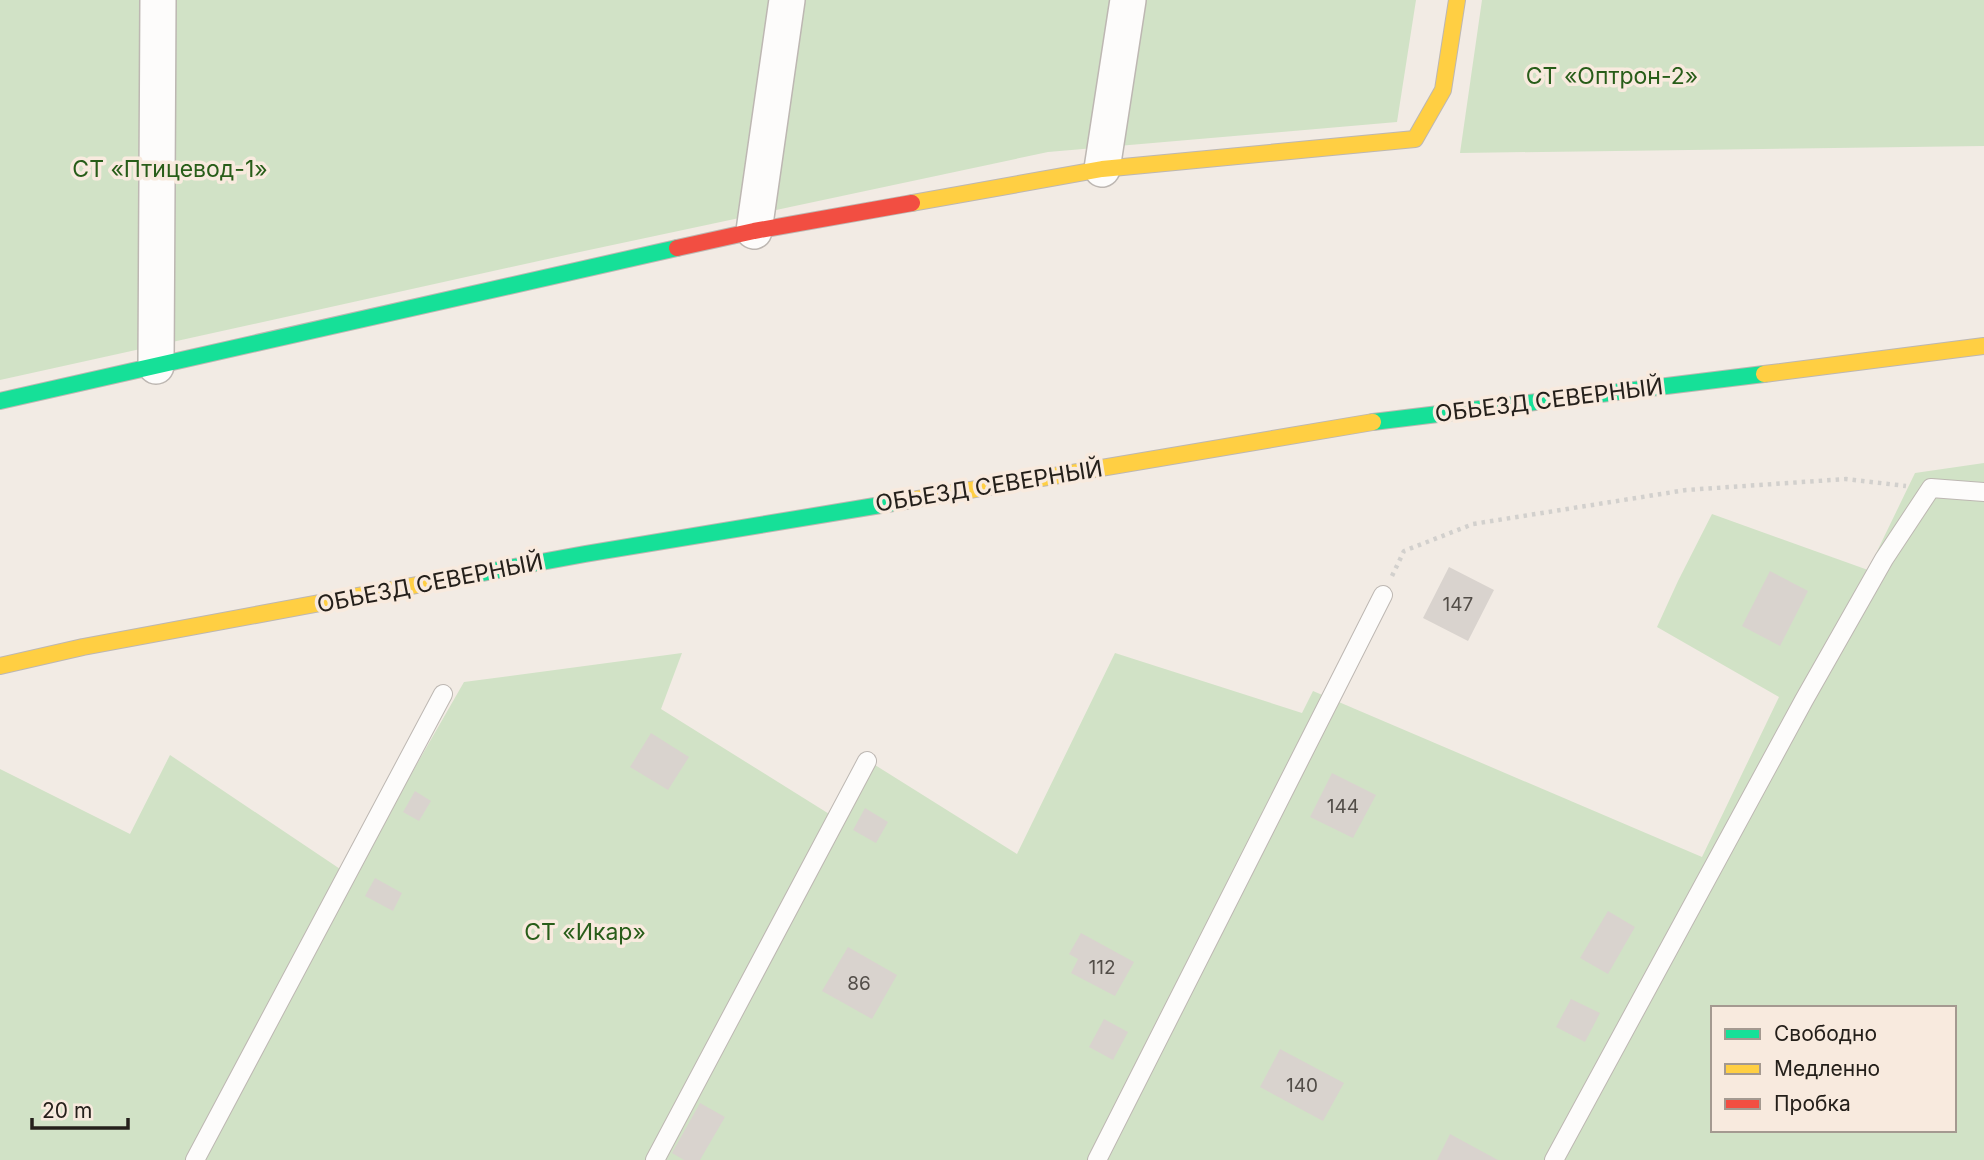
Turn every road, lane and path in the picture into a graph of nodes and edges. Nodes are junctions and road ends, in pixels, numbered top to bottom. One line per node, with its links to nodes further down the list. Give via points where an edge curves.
1 (158, 0): 8 (street)
2 (787, 0): 6 (street)
3 (1128, 0): 5 (street)
4 (1457, 0): 5 (main road, via 1443,90 1415,139)
5 (1102, 169): 6 (main road)
6 (754, 231): 8 (main road)
7 (1984, 346): 13 (main road, ОБЬЕЗД СЕВЕРНЫЙ, via 1368,423 585,554)
8 (156, 366): 9 (main road)
9 (0, 401)
10 (1931, 488): 11 (lane); 12 (path, via 1846,480 1686,490 1473,524 1404,551); 19 (lane, via 1884,559 1804,700)
11 (1984, 492)
12 (1383, 595): 18 (lane)
13 (0, 666)
14 (443, 694): 16 (lane)
15 (867, 761): 17 (lane)
16 (195, 1160)
17 (655, 1160)
18 (1097, 1160)
19 (1554, 1160)

